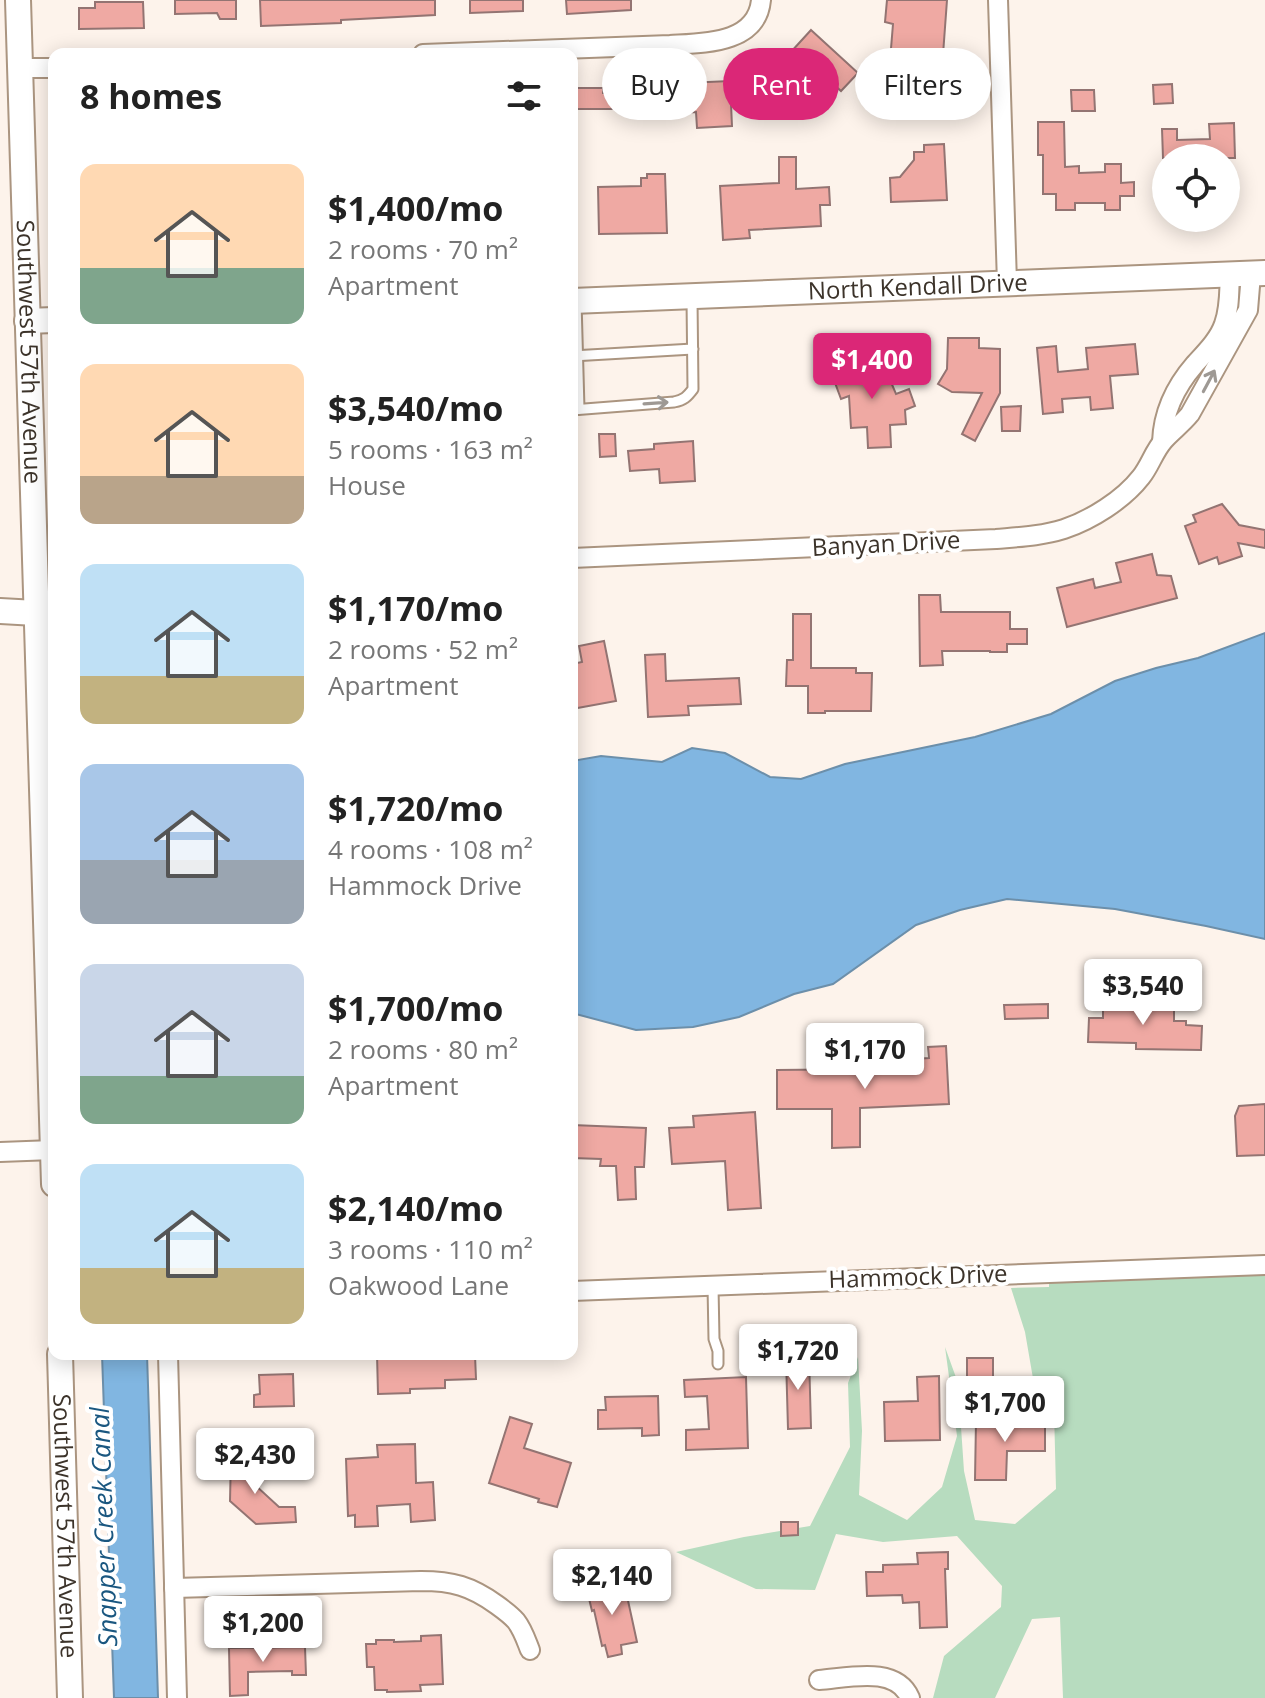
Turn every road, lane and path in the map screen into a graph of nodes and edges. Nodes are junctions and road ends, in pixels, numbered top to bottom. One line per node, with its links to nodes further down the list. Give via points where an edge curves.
1 (18, 0): 5 (main road, Southwest 57th Avenue)
2 (761, 0): 4 (street, via 750,27 726,38)
3 (998, 0): 8 (street)
4 (570, 48)
5 (21, 68): 6 (street); 12 (main road, Southwest 57th Avenue)
6 (48, 68)
7 (1249, 274): 8 (main road, North Kendall Drive); 16 (street, Banyan Drive, via 1250,305 1190,414 1162,442 1140,478 1080,521 1007,538)
8 (1007, 283): 9 (main road, North Kendall Drive)
9 (692, 296): 10 (main road, North Kendall Drive); 13 (lane)
10 (578, 301)
11 (48, 320): 12 (main road)
12 (27, 321): 18 (main road, Southwest 57th Avenue)
13 (693, 349): 14 (lane); 15 (lane, one-way to 13, via 683,400 693,389)
14 (578, 356)
15 (578, 410)
16 (578, 558)
17 (0, 611): 18 (main road)
18 (36, 613): 19 (main road, Southwest 57th Avenue)
19 (48, 992)
20 (48, 1150): 21 (street)
21 (0, 1152)
22 (1265, 1265): 23 (street, Hammock Drive)
23 (713, 1286): 24 (street, Hammock Drive); 27 (lane)
24 (578, 1291)
25 (60, 1360): 32 (main road, Southwest 57th Avenue)
26 (168, 1360): 28 (street)
27 (718, 1364)
28 (174, 1588): 29 (street, via 452,1583 470,1588 509,1614); 33 (street)
29 (530, 1650)
30 (819, 1680): 31 (street, via 884,1678 898,1682)
31 (908, 1694)
32 (70, 1698)
33 (177, 1698)

